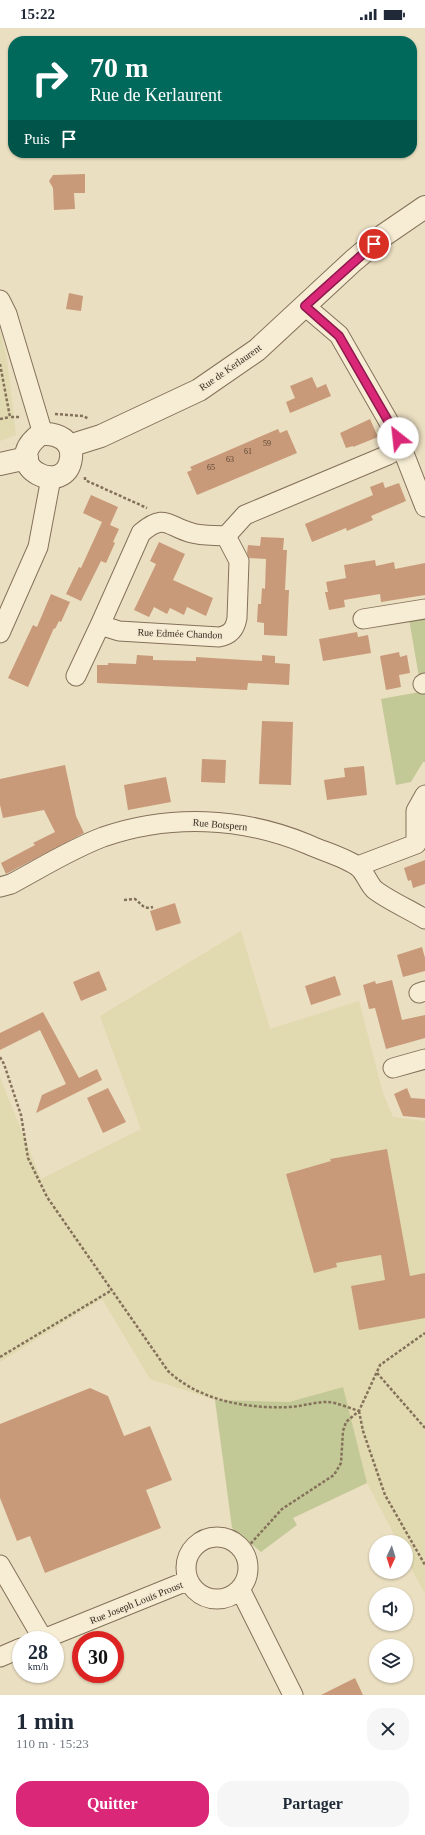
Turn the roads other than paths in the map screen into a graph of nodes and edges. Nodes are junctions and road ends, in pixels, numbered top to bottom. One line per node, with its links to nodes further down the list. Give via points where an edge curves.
1 (425, 207): 3 (street, Rue de Kerlaurent, via 384,235)
2 (0, 300): 4 (street, via 7,314)
3 (305, 306): 5 (street, Rue de Kerlaurent, via 257,350 199,390 101,436); 6 (street, via 339,336)
4 (40, 435): 5 (street, via 58,436); 7 (street, via 29,446)
5 (69, 446): 9 (street, via 71,453 68,467 58,476)
6 (402, 447): 10 (street); 11 (street, via 245,515)
7 (27, 458): 8 (street); 9 (street, via 32,471)
8 (0, 464)
9 (51, 478): 15 (street, via 38,547)
10 (425, 507)
11 (226, 536): 14 (street, via 192,533 167,522 152,524 141,533); 14 (street, Rue Edmée Chandon, via 240,561 237,618 232,632 219,636 119,632)
12 (425, 609): 13 (street)
13 (363, 619)
14 (100, 625): 16 (street)
15 (0, 633)
16 (76, 676)
17 (425, 795): 18 (street, via 416,810 416,844)
18 (358, 866): 19 (street, Rue Botspern, via 284,835 257,828 230,823 175,822 136,827 102,838 11,884); 20 (street, via 374,890)
19 (0, 887)
20 (425, 919)
21 (425, 1059): 22 (street)
22 (394, 1068)
23 (0, 1565): 26 (street)
24 (187, 1581): 25 (street, via 197,1593 212,1599 227,1598); 25 (street, via 185,1565 190,1550 202,1540 217,1536 232,1540 244,1551 248,1564 247,1577); 27 (street, Rue Joseph Louis Proust)
25 (240, 1589): 30 (street)
26 (37, 1631)
27 (64, 1631)
28 (12, 1652): 29 (street)
29 (0, 1657)
30 (294, 1695)

